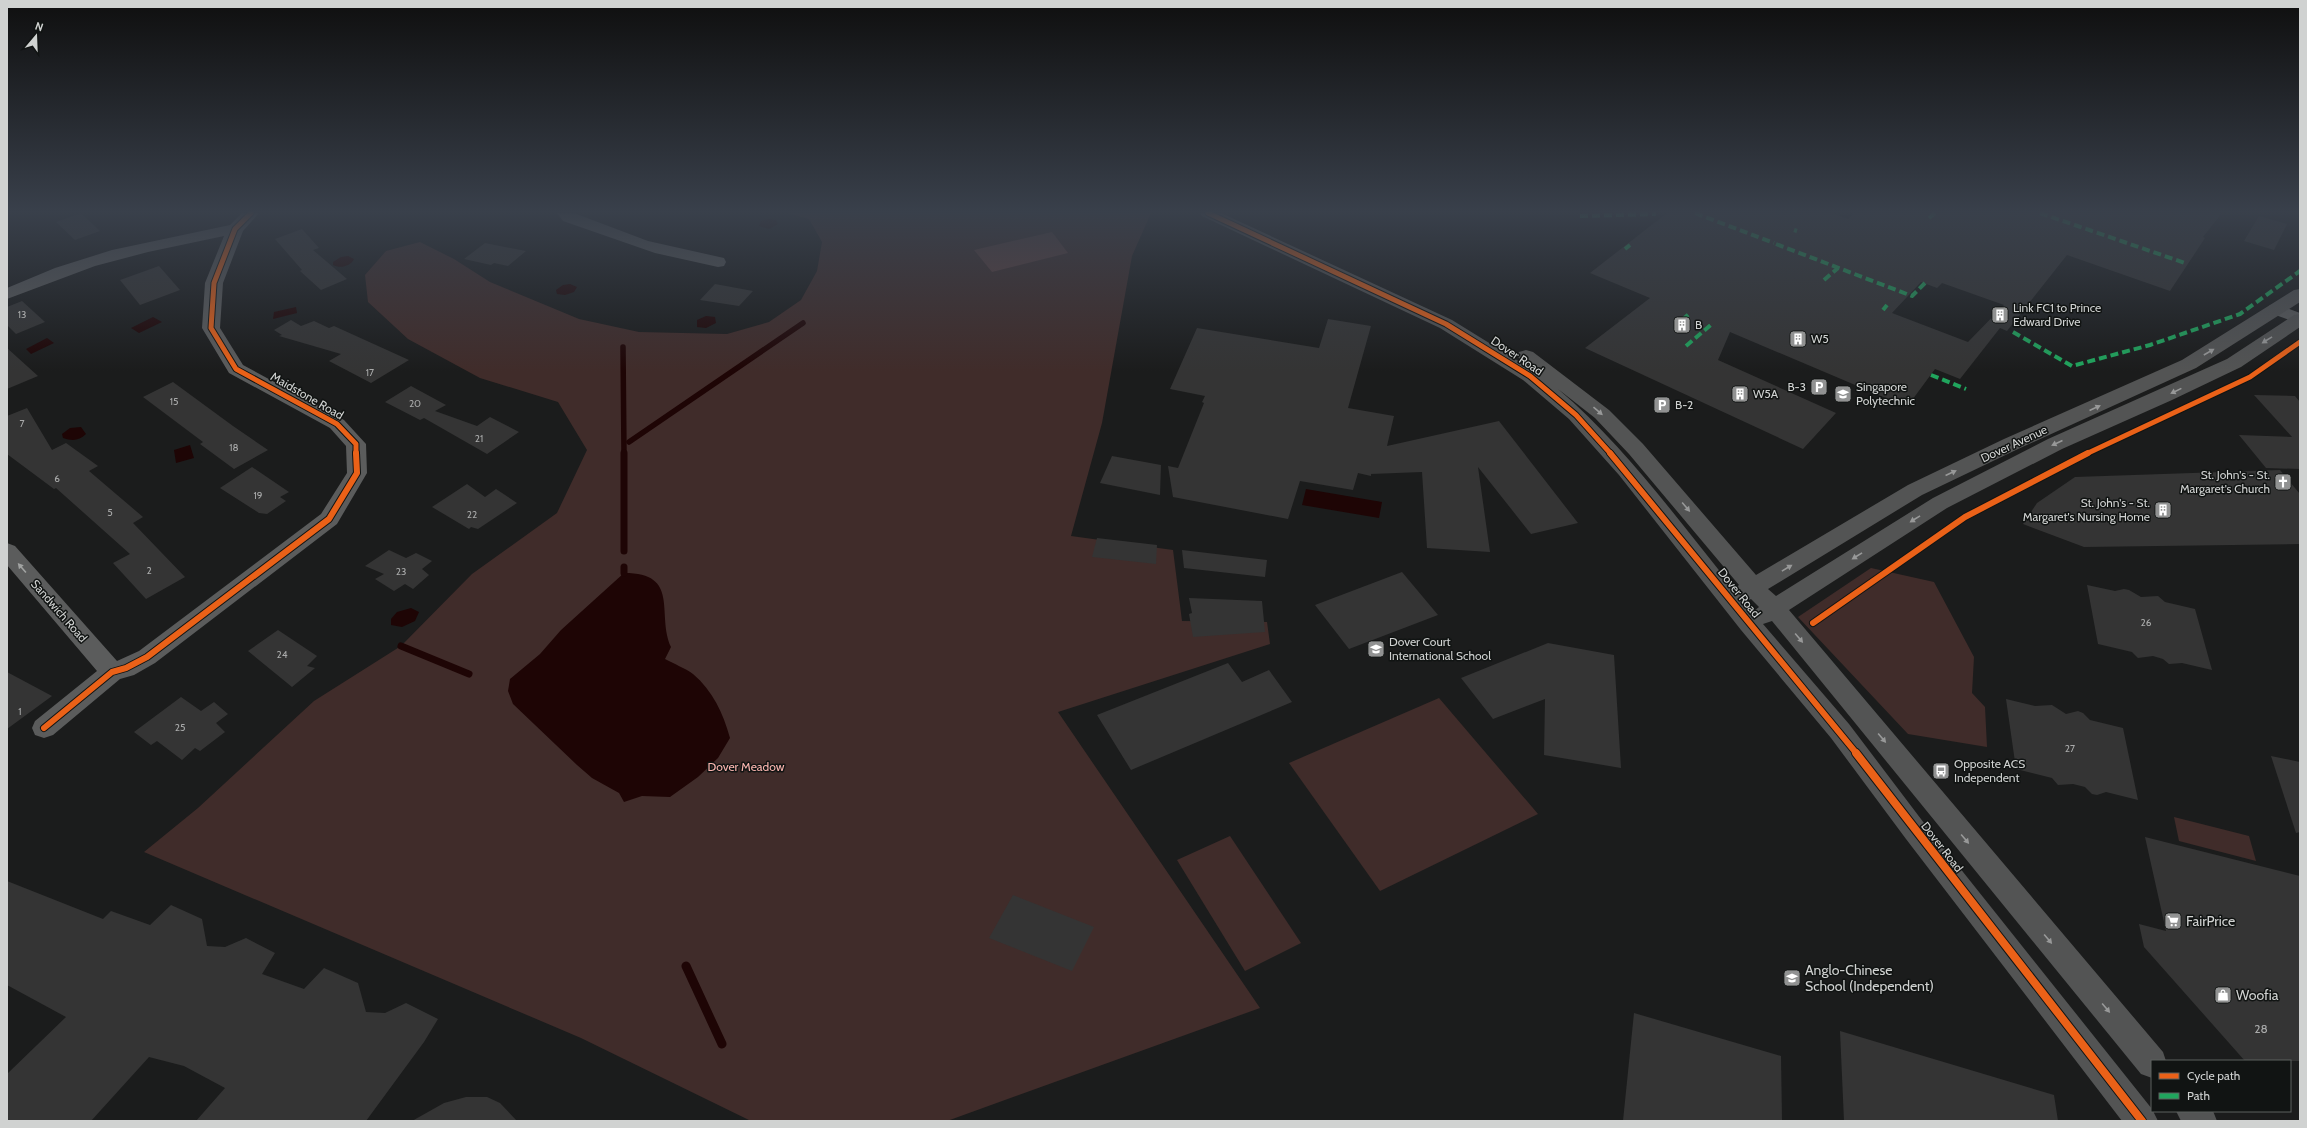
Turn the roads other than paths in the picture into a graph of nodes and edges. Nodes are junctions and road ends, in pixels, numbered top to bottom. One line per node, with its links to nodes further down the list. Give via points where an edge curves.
1 (79, 266): 5 (street, via 33,281)
2 (221, 266): 15 (street, Maidstone Road, via 214,283 211,328 236,369 337,424 356,444 357,472 329,519 147,657)
3 (1329, 266): 9 (street, Dover Road)
4 (1340, 266): 9 (street, Dover Road)
5 (7, 294)
6 (2300, 294): 7 (street, Dover Avenue)
7 (2276, 309): 8 (street); 11 (street, Dover Avenue, one-way to 7, via 1915,490 2189,364)
8 (2300, 319): 13 (street, Dover Avenue, one-way to 13, via 2234,363 2055,444 1940,504)
9 (1453, 320): 11 (street, Dover Road, one-way to 11, via 1534,362 1602,414 1636,449); 12 (street, Dover Road, via 1530,376 1576,415 1626,470)
10 (7, 551): 15 (street, Sandwich Road, one-way to 10)
11 (1754, 588): 12 (street, Dover Avenue); 13 (street, Dover Road)
12 (1730, 599): 14 (street, Dover Road)
13 (1774, 608): 14 (street, Dover Avenue); 17 (street, Dover Road, one-way to 17)
14 (1749, 624): 19 (street, Dover Road, via 1840,731)
15 (112, 672): 16 (street)
16 (44, 728)
17 (2151, 1062)
18 (2193, 1112): 20 (street)
19 (2142, 1121)
20 (2200, 1121)

